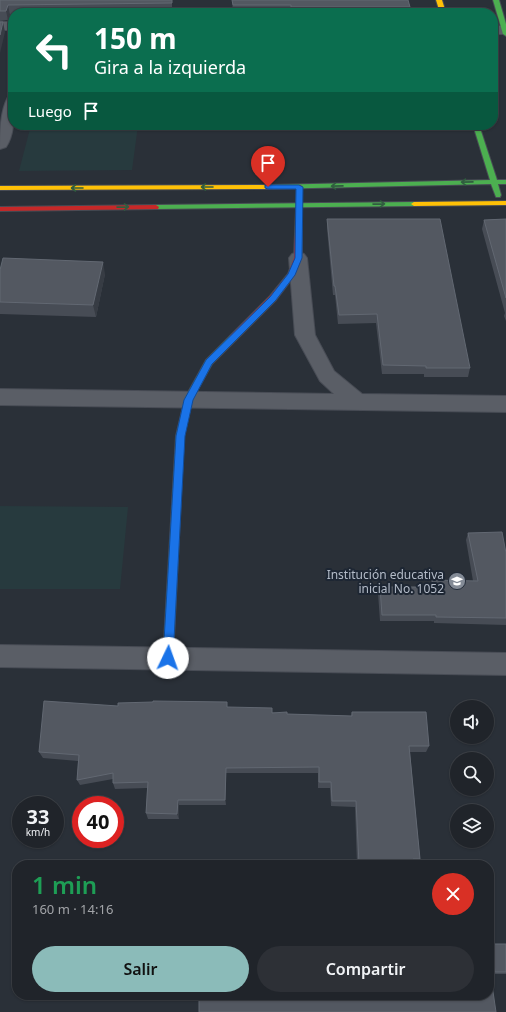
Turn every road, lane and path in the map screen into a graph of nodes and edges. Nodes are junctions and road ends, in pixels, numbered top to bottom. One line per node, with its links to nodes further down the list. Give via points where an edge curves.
1 (498, 10): 2 (street)
2 (502, 31)
3 (8, 117): 5 (street)
4 (478, 130): 6 (street)
5 (0, 144)
6 (494, 182): 7 (street); 8 (street, one-way to 8); 10 (street)
7 (506, 182)
8 (299, 187): 9 (street, one-way to 9); 11 (street)
9 (0, 188)
10 (503, 203): 11 (street, one-way to 10)
11 (300, 205): 12 (street, one-way to 11); 13 (street)
12 (0, 209)
13 (298, 258): 15 (street, via 291,275 273,298 209,362); 16 (street, via 305,334 328,376)
14 (0, 397): 15 (street)
15 (188, 400): 16 (street); 19 (street, via 180,436)
16 (357, 402): 17 (street)
17 (506, 404)
18 (0, 656): 19 (street)
19 (168, 658): 20 (street)
20 (506, 664)

